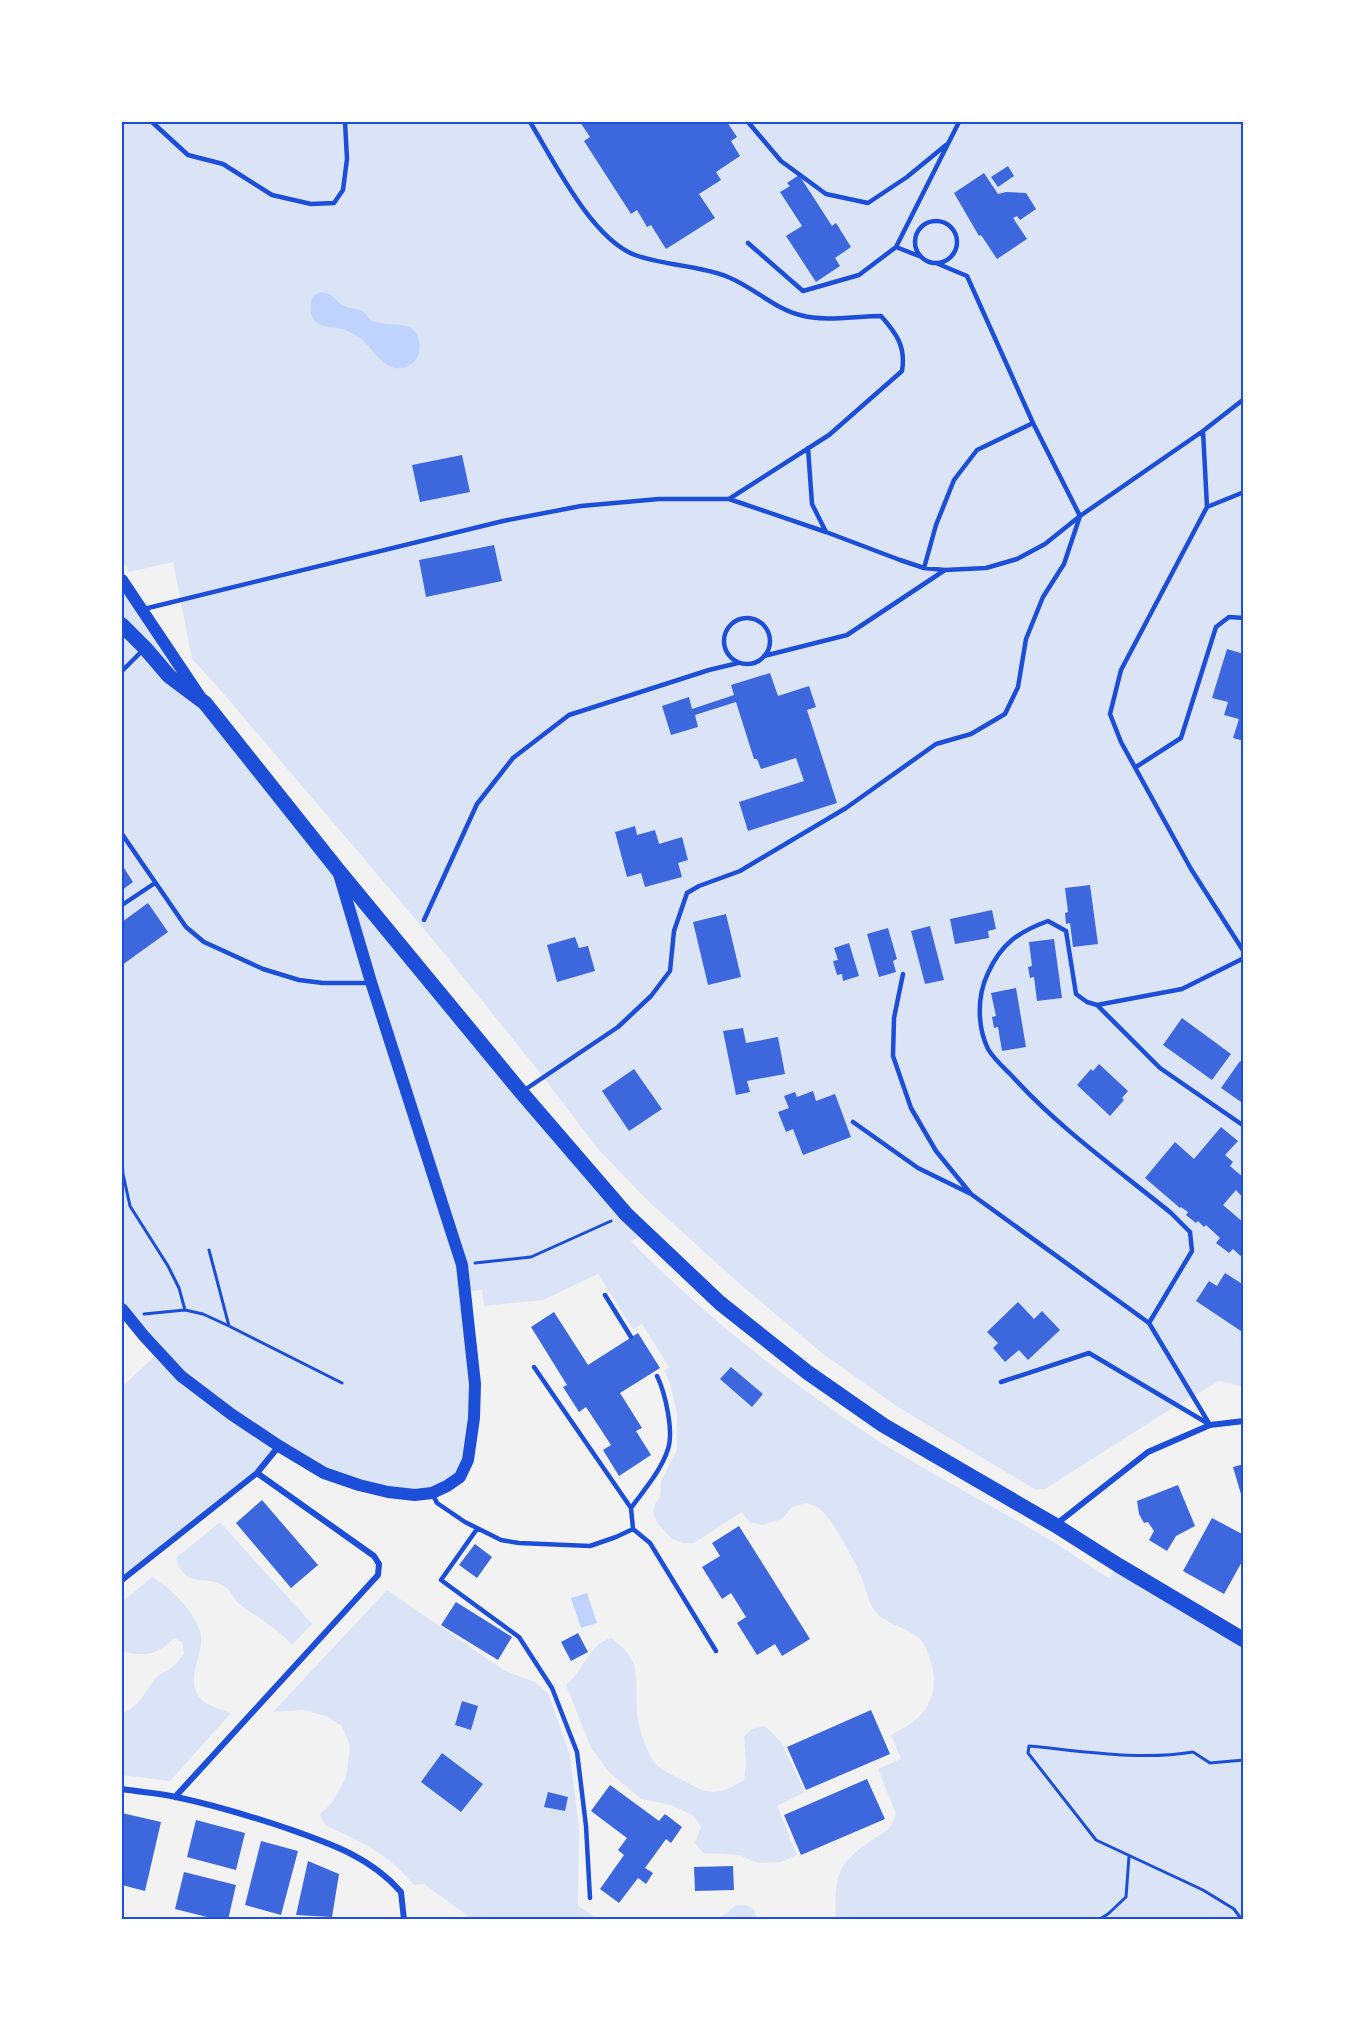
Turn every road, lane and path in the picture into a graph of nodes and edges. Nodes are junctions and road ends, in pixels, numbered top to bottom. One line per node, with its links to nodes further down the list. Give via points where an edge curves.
1 (152, 122): 2 (lane, via 188,155 224,164 273,195 311,204 334,203 343,190 347,159)
2 (345, 122)
3 (530, 122): 14 (lane, via 588,216 610,240 634,254 726,276 798,315 823,319 881,316 897,334 904,357 902,372 829,435)
4 (748, 122): 6 (lane, via 781,161 826,194 868,203)
5 (959, 122): 6 (lane)
6 (948, 143): 8 (lane)
7 (748, 243): 8 (lane, via 803,291 859,275)
8 (897, 247): 9 (lane)
9 (921, 257): 10 (lane); 10 (lane, via 915,241 918,231 926,223 947,224 957,237 956,248 950,258)
10 (936, 263): 12 (lane, via 966,276)
11 (1244, 399): 13 (lane)
12 (1033, 423): 18 (lane); 20 (lane, via 977,450 954,480)
13 (1203, 431): 17 (lane); 18 (lane)
14 (808, 447): 16 (lane); 19 (lane, via 812,504)
15 (1244, 492): 17 (lane)
16 (729, 499): 19 (lane); 23 (lane, via 659,499 581,506)
17 (1207, 507): 31 (lane, via 1121,670 1110,714)
18 (1080, 516): 21 (lane, via 1045,544 1017,559 986,568); 42 (lane, via 1064,564 1043,597 1026,639 1018,687 1005,714 971,734 936,744 846,808 740,872 687,893 674,931 670,971 651,996 618,1027)
19 (826, 532): 20 (lane)
20 (924, 568): 21 (lane)
21 (945, 570): 27 (lane, via 847,635)
22 (122, 580): 23 (main road)
23 (141, 610): 30 (main road)
24 (1244, 618): 31 (lane, via 1229,617 1216,627 1181,738)
25 (122, 625): 26 (main road)
26 (145, 648): 29 (lane); 30 (main road, via 169,676)
27 (764, 656): 28 (lane, via 751,664); 28 (lane, via 770,643 767,631 759,622 742,619 727,628 723,640 729,657)
28 (738, 663): 36 (lane, via 569,716 513,758 477,804)
29 (122, 671)
30 (205, 704): 33 (main road)
31 (1136, 766): 37 (lane, via 1191,869)
32 (122, 834): 34 (lane)
33 (338, 870): 40 (main road); 42 (main road)
34 (155, 883): 35 (lane); 40 (lane, via 186,927 204,942 236,958 299,980)
35 (122, 905)
36 (424, 920)
37 (1244, 952)
38 (1244, 958): 41 (lane, via 1182,989)
39 (903, 974): 46 (lane, via 894,1018 893,1056 911,1108 936,1151)
40 (371, 982): 49 (main road)
41 (1097, 1005): 44 (lane, via 1160,1068); 53 (lane, via 1076,994 1066,931 1048,921 1028,928 996,956 985,978 980,1023 988,1050 1047,1113 1172,1213 1190,1232 1192,1251)
42 (521, 1092): 47 (main road)
43 (853, 1122): 46 (lane, via 918,1168)
44 (1244, 1126)
45 (122, 1158): 51 (path, via 130,1206 168,1266)
46 (971, 1194): 53 (lane)
47 (626, 1214): 49 (path, via 531,1257); 66 (main road, via 720,1303 807,1372 883,1425)
48 (209, 1250): 54 (path)
49 (462, 1265): 64 (main road, via 475,1384 472,1439 460,1477)
50 (605, 1295): 55 (lane)
51 (185, 1310): 52 (path); 54 (path)
52 (125, 1313): 62 (main road, via 182,1376)
53 (1149, 1323): 61 (lane)
54 (229, 1326): 59 (path)
55 (632, 1337)
56 (534, 1367): 65 (lane)
57 (657, 1376): 65 (lane, via 668,1416 669,1448)
58 (1001, 1382): 61 (lane, via 1089,1353)
59 (342, 1383)
60 (1244, 1420): 61 (street)
61 (1210, 1425): 66 (street, via 1148,1452)
62 (279, 1446): 63 (street); 64 (main road, via 324,1473 359,1485 415,1495)
63 (257, 1473): 69 (street); 74 (street, via 374,1556 379,1564 378,1575)
64 (432, 1493): 67 (lane, via 437,1503)
65 (631, 1508): 68 (lane)
66 (1055, 1525): 70 (main road)
67 (477, 1529): 68 (lane, via 519,1543 590,1545); 76 (lane, via 441,1580 519,1637 552,1688 577,1752)
68 (633, 1529): 71 (lane, via 650,1543)
69 (122, 1580)
70 (1244, 1640)
71 (716, 1651)
72 (1244, 1761): 75 (path, via 1210,1763 1193,1752 1126,1755 1029,1746 1028,1753 1096,1840)
73 (122, 1790): 74 (street)
74 (175, 1797): 77 (street, via 241,1813 350,1852 378,1869 401,1892)
75 (1130, 1856): 78 (path, via 1126,1898); 79 (path, via 1203,1890 1234,1909)
76 (590, 1898)
77 (404, 1920)
78 (1098, 1920)
79 (1242, 1920)

